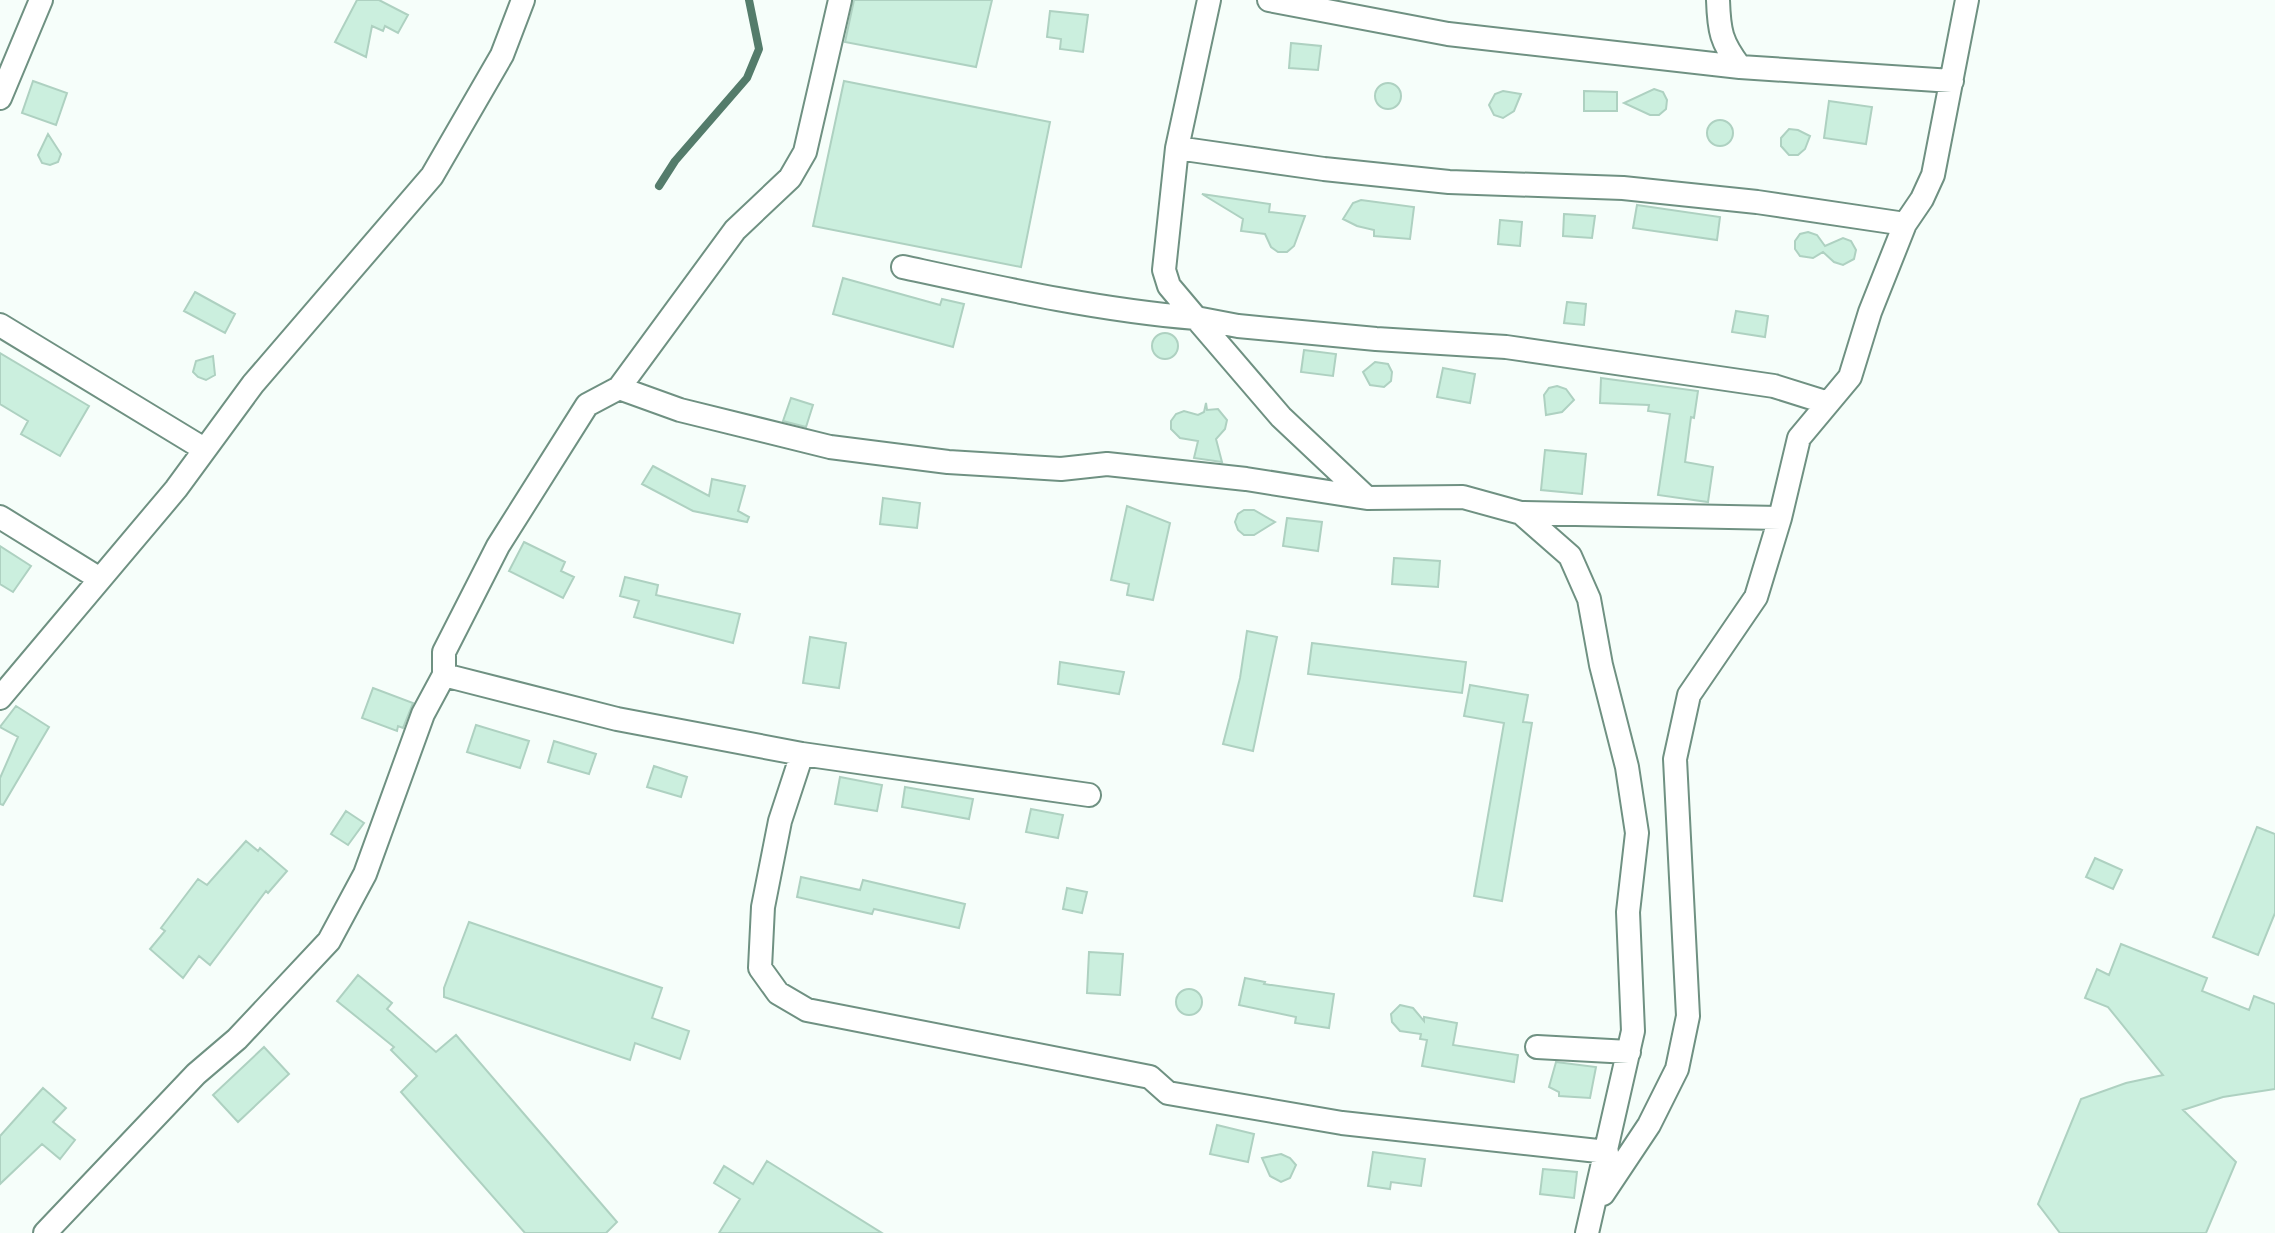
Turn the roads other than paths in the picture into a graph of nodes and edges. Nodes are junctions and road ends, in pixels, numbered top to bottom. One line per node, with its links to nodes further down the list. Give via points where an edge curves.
1 (41, 0): 10 (street)
2 (523, 0): 18 (street, via 502,55 432,176 253,384)
3 (840, 0): 16 (street, via 805,152 790,178 735,230)
4 (1269, 0): 8 (street, via 1448,34)
5 (1718, 0): 8 (street, via 1719,31)
6 (1967, 0): 9 (street)
7 (1202, 1): 11 (street)
8 (1740, 67): 9 (street)
9 (1952, 81): 12 (street, via 1933,175)
10 (0, 98)
11 (1177, 148): 12 (street, via 1449,182 1623,188); 14 (street, via 1164,270 1169,286)
12 (1905, 224): 17 (street, via 1850,377)
13 (903, 267): 14 (street, via 1032,295)
14 (1196, 318): 17 (street, via 1376,339 1506,347 1774,386); 19 (street, via 1281,417)
15 (0, 325): 18 (street)
16 (619, 388): 19 (street, via 680,410 830,447 1061,469 1107,464); 24 (street, via 587,405 498,546 444,652)
17 (1828, 403): 22 (street, via 1799,438)
18 (204, 449): 23 (street)
19 (1367, 498): 20 (street, via 1463,497)
20 (1521, 513): 22 (street); 29 (street, via 1570,556 1589,599 1627,767 1637,833 1628,912 1633,1031)
21 (0, 517): 23 (street)
22 (1780, 518): 31 (street, via 1756,597 1689,695 1675,759 1688,1016 1677,1069 1649,1125)
23 (100, 579): 25 (street)
24 (444, 675): 26 (street, via 617,719); 32 (street, via 423,714 365,874 329,941)
25 (0, 698)
26 (802, 754): 27 (street); 30 (street, via 771,864 760,968 778,993 807,1010 1150,1077 1168,1093 1184,1096 1342,1123)
27 (1089, 795)
28 (1537, 1047): 29 (street)
29 (1629, 1052): 30 (street)
30 (1607, 1152): 31 (street)
31 (1594, 1207): 33 (street)
32 (45, 1233)
33 (1587, 1233)

